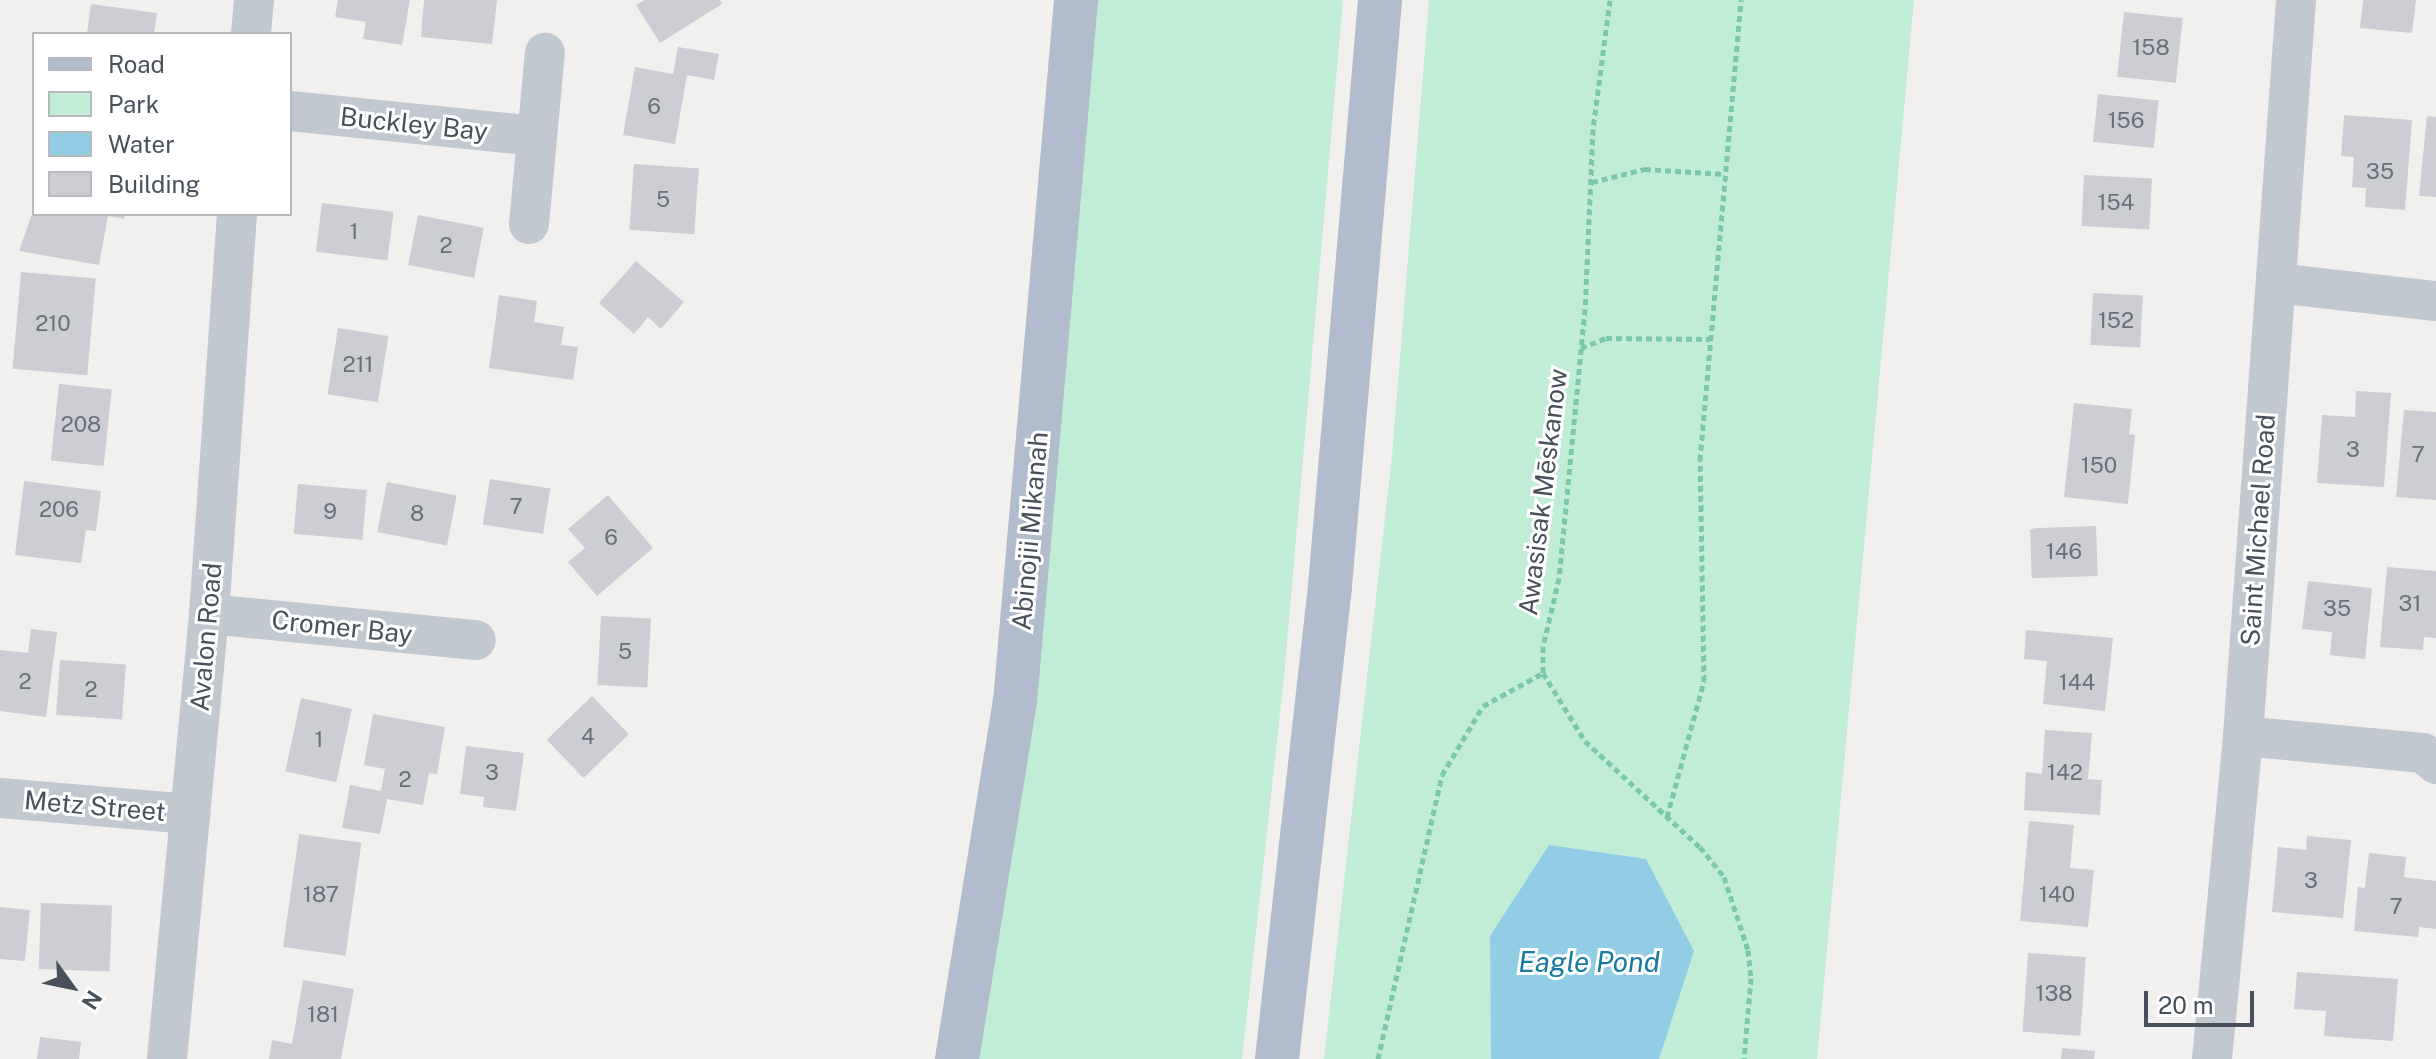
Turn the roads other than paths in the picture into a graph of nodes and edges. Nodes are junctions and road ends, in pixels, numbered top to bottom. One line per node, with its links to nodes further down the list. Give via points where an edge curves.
1 (254, 0): 5 (street)
2 (1076, 0): 20 (main road, Abinojii Mikanah, via 1015,702)
3 (1380, 0): 21 (main road, via 1330,586)
4 (2296, 0): 11 (street, Saint Michael Road)
5 (251, 32)
6 (545, 53): 8 (street)
7 (292, 111): 8 (street, Buckley Bay)
8 (537, 136): 10 (street)
9 (237, 216): 13 (street, Avalon Road)
10 (529, 224)
11 (2277, 283): 12 (street); 15 (street, Saint Michael Road)
12 (2436, 301)
13 (209, 614): 14 (street, Cromer Bay); 18 (street, Avalon Road)
14 (476, 640)
15 (2243, 736): 16 (street); 22 (street, Saint Michael Road)
16 (2432, 754)
17 (0, 798): 18 (street, Metz Street)
18 (190, 814): 19 (street, Avalon Road)
19 (167, 1059)
20 (957, 1059)
21 (1277, 1059)
22 (2212, 1059)

